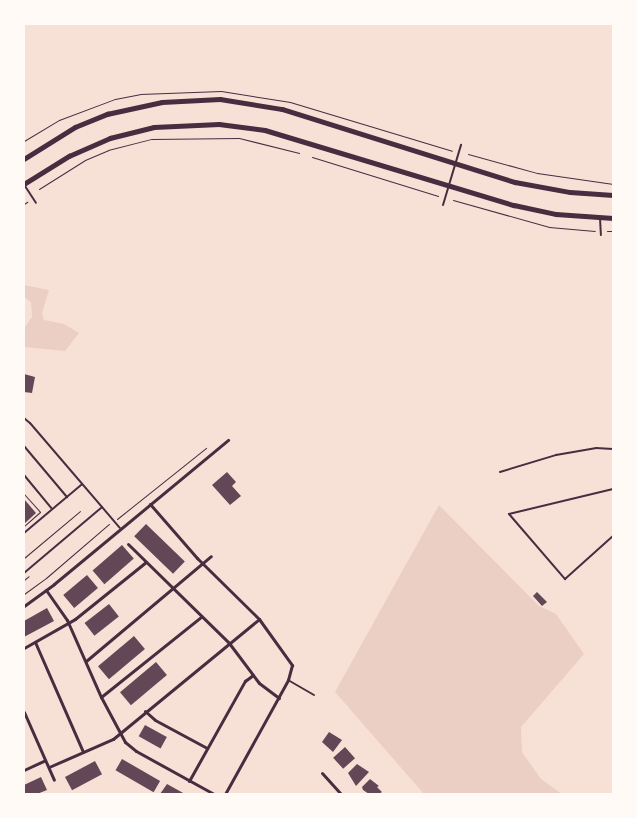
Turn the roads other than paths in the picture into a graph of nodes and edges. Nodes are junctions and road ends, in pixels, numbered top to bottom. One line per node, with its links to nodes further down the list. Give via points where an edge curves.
1 (462, 145): 3 (lane)
2 (24, 159): 3 (main road, via 75,128 106,114 162,102 220,99 282,109)
3 (456, 163): 5 (lane); 6 (main road, via 539,188)
4 (24, 184): 5 (main road, via 69,156 110,138 154,127 212,124 265,130); 7 (lane)
5 (449, 186): 8 (lane); 9 (main road, via 537,211)
6 (613, 195)
7 (36, 203)
8 (443, 205)
9 (600, 218): 10 (main road); 11 (lane)
10 (613, 218)
11 (601, 235)
12 (24, 418): 18 (lane)
13 (228, 440): 21 (street)
14 (24, 446): 20 (lane)
15 (613, 449): 16 (lane, via 596,448 556,455)
16 (500, 472)
17 (24, 475): 23 (lane)
18 (82, 484): 20 (lane); 22 (lane)
19 (613, 490): 26 (lane, via 509,514 565,579)
20 (67, 497): 23 (lane)
21 (150, 504): 24 (street); 30 (street)
22 (102, 507): 24 (lane); 31 (lane)
23 (52, 509): 25 (lane)
24 (120, 528): 33 (street)
25 (24, 533)
26 (613, 536)
27 (128, 544): 29 (street)
28 (210, 556): 30 (street)
29 (146, 562): 32 (street); 37 (street)
30 (203, 563): 32 (street); 36 (street)
31 (24, 573)
32 (174, 589): 35 (street); 41 (street)
33 (46, 590): 34 (street); 37 (street)
34 (24, 606)
35 (202, 616): 39 (street); 45 (street)
36 (259, 619): 39 (street); 43 (street, via 292,665)
37 (68, 623): 38 (street); 41 (street)
38 (35, 642): 40 (street); 51 (street)
39 (229, 643): 42 (street); 47 (street)
40 (24, 648)
41 (86, 661): 45 (street)
42 (253, 675): 46 (street, via 265,689); 50 (street, via 245,681)
43 (288, 680): 44 (lane); 46 (street)
44 (314, 695)
45 (101, 697): 49 (street)
46 (279, 698): 59 (street)
47 (145, 711): 49 (street); 50 (street, via 155,720)
48 (24, 712): 52 (street)
49 (119, 733): 51 (street); 57 (street, via 136,751)
50 (207, 748): 57 (street)
51 (84, 752): 53 (street)
52 (45, 760): 53 (street); 54 (street)
53 (48, 767): 56 (street)
54 (24, 770)
55 (322, 774): 60 (street)
56 (54, 780)
57 (189, 781): 58 (street)
58 (214, 794)
59 (225, 794)
60 (342, 794)

